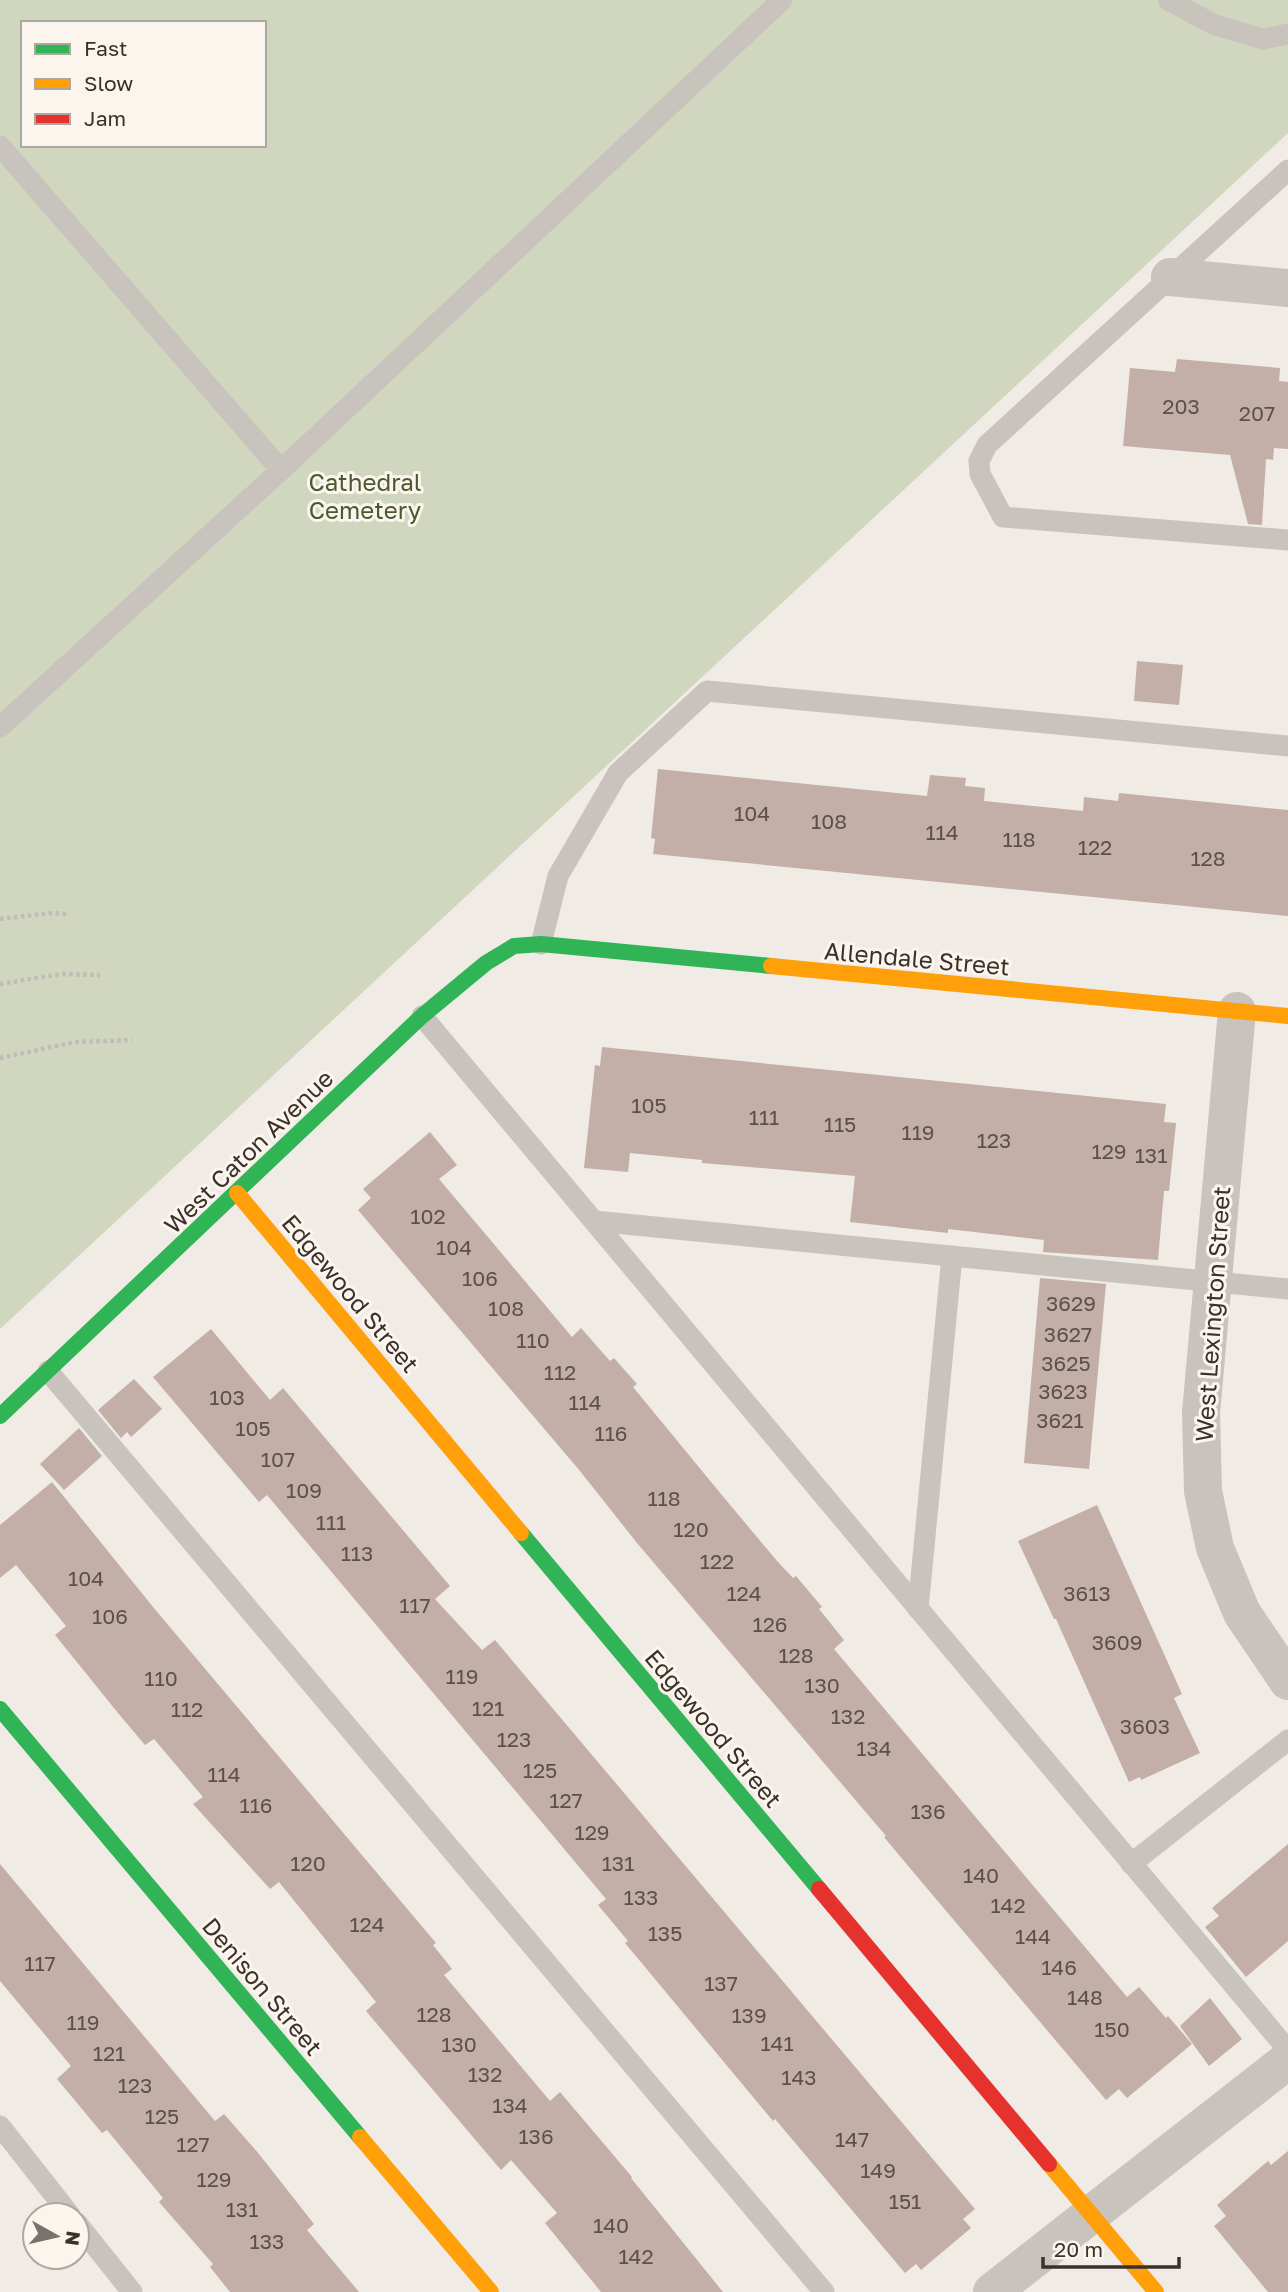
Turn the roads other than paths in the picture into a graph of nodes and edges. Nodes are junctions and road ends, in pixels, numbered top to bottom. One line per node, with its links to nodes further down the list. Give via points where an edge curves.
1 (782, 0): 8 (lane)
2 (1168, 0): 3 (lane, via 1215,25 1263,38)
3 (1288, 34)
4 (0, 146): 8 (lane)
5 (1288, 170): 6 (lane)
6 (1170, 277): 7 (street); 9 (lane, via 987,445 979,461 980,474 1003,517)
7 (1288, 288)
8 (281, 470): 10 (lane)
9 (1288, 540)
10 (0, 727)
11 (1288, 746): 12 (lane, via 707,691 618,773 558,876)
12 (541, 944): 13 (street, Allendale Street); 14 (street, West Caton Avenue, via 514,946)
13 (1237, 1011): 15 (street, Allendale Street); 19 (street, West Lexington Street)
14 (422, 1016): 16 (street, West Caton Avenue); 17 (lane)
15 (1288, 1016)
16 (237, 1193): 21 (street, West Caton Avenue); 32 (street, Edgewood Street)
17 (594, 1221): 18 (lane); 23 (lane)
18 (952, 1256): 19 (lane); 23 (lane)
19 (1212, 1282): 20 (lane); 24 (street, West Lexington Street, via 1201,1413 1203,1492 1215,1548 1242,1613)
20 (1288, 1289)
21 (48, 1371): 22 (street, West Caton Avenue); 36 (lane)
22 (0, 1416)
23 (918, 1609): 27 (lane)
24 (1288, 1681)
25 (0, 1709): 35 (street, Denison Street)
26 (1288, 1740): 27 (lane)
27 (1131, 1864): 28 (lane)
28 (1288, 2050)
29 (1288, 2060): 32 (street)
30 (0, 2126): 31 (lane)
31 (60, 2201)
32 (1090, 2214): 37 (street); 38 (street, Edgewood Street)
33 (91, 2241): 34 (lane)
34 (132, 2292)
35 (491, 2292)
36 (824, 2292)
37 (992, 2292)
38 (1156, 2292)

